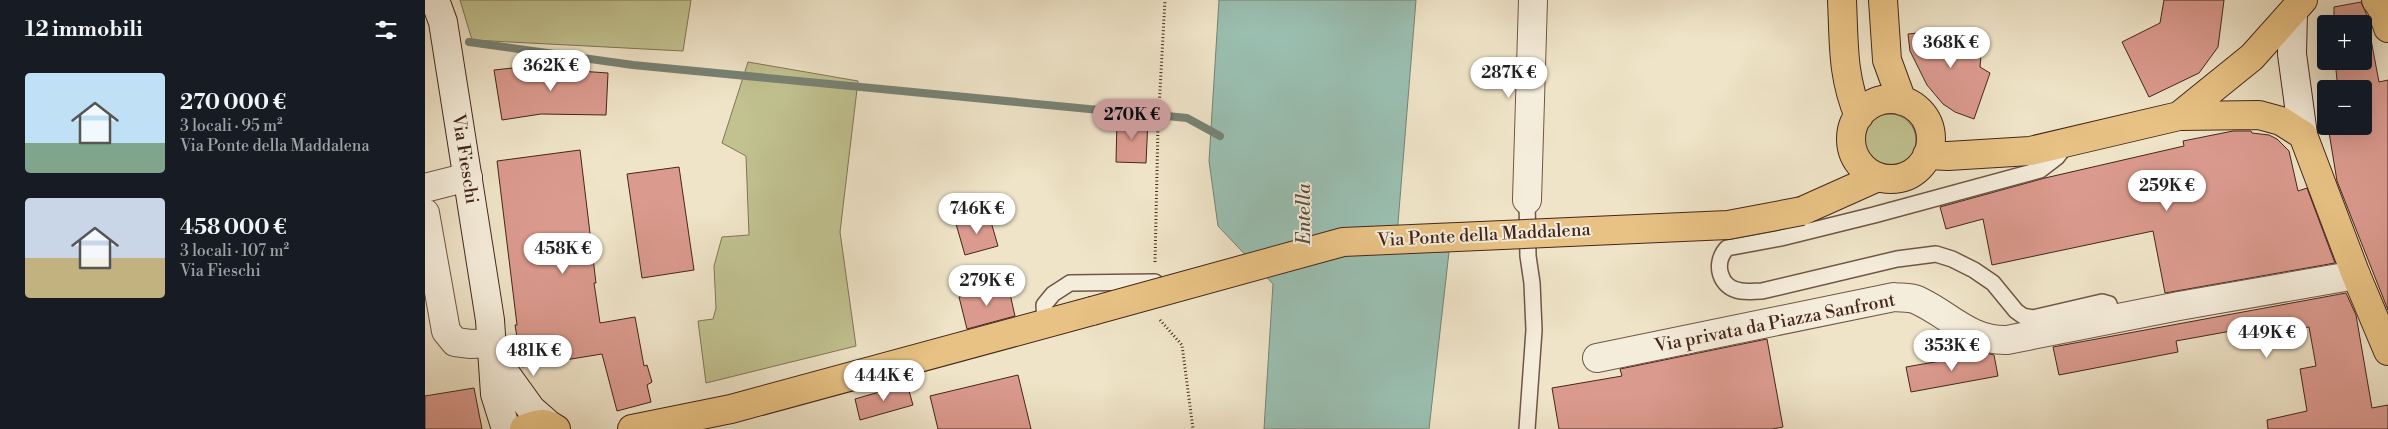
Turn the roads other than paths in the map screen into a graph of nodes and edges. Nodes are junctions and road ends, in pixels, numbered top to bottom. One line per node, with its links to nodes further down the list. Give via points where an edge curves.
1 (1533, 0): 15 (street)
2 (1842, 0): 7 (main road, via 1846,77 1849,94)
3 (1883, 0): 6 (main road, via 1887,60)
4 (2298, 6): 8 (main road, via 2252,57); 9 (street, via 2292,54)
5 (434, 13): 12 (street, Via Fieschi)
6 (1902, 101): 7 (main road, via 1878,102); 11 (main road, via 1914,107 1927,123 1930,142)
7 (1859, 116): 13 (main road, via 1853,127 1853,152 1867,172)
8 (2179, 116): 9 (main road, via 2259,116 2281,121); 10 (main road)
9 (2303, 135): 17 (main road)
10 (2068, 142): 11 (main road, via 2030,151); 19 (lane, via 2057,157 2040,170 1781,238 1727,248 1721,254 1718,268 1724,282 1740,291 1761,291 1897,259 1936,254 1952,259 1993,283 2023,316 2033,318 2102,302 2109,304)
11 (1927, 155): 13 (main road, via 1912,173 1889,179)
12 (468, 177): 14 (street); 21 (street, Via Fieschi)
13 (1878, 177): 20 (main road, Via Ponte della Maddalena, bridge, via 1802,211 1728,225 1343,242)
14 (425, 188)
15 (1527, 200): 29 (lane, via 1534,330)
16 (425, 213): 21 (street, via 447,331 455,342 471,344)
17 (2356, 275): 19 (street, Via privata da Piazza Sanfront); 22 (main road)
18 (1155, 282): 20 (lane, via 1070,283 1053,294 1044,305)
19 (2114, 319): 23 (street, Via privata da Piazza Sanfront, via 2007,340 1992,340 1975,335 1915,299 1894,298)
20 (1045, 323): 24 (main road, Via Ponte della Maddalena)
21 (492, 340): 25 (street, via 531,409); 26 (street, Via Fieschi, via 495,394)
22 (2388, 350)
23 (1597, 358)
24 (731, 409): 27 (main road); 28 (main road)
25 (550, 428)
26 (506, 429)
27 (632, 429)
28 (676, 429)
29 (1527, 429)

